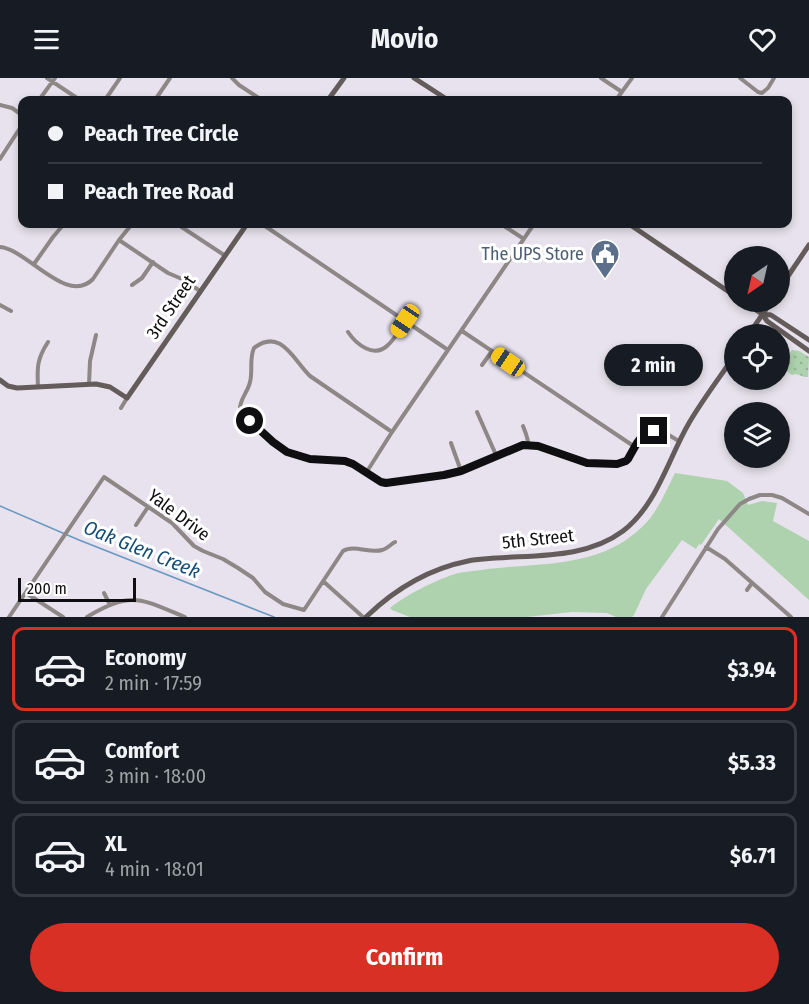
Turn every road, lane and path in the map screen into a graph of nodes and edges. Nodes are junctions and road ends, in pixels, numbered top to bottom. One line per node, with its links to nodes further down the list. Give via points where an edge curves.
1 (47, 78): 11 (street)
2 (120, 78): 15 (street)
3 (170, 78): 16 (street)
4 (232, 78): 17 (street)
5 (344, 78): 18 (main road)
6 (414, 78): 19 (main road)
7 (601, 78): 12 (street)
8 (632, 78): 12 (street)
9 (740, 78): 10 (street, via 762,93)
10 (774, 78)
11 (54, 80): 13 (street); 14 (street)
12 (622, 92): 20 (street)
13 (42, 96)
14 (75, 96)
15 (108, 96)
16 (158, 96)
17 (256, 96)
18 (331, 96)
19 (442, 96)
20 (619, 96)
21 (0, 105): 22 (street)
22 (18, 112)
23 (18, 131): 24 (street)
24 (0, 159)
25 (61, 228): 41 (street)
26 (129, 228): 34 (street)
27 (183, 228): 38 (street)
28 (244, 228): 38 (main road, 3rd Street)
29 (268, 228): 50 (street)
30 (507, 228): 33 (street)
31 (531, 228): 33 (street)
32 (635, 228): 44 (main road)
33 (524, 239): 52 (street)
34 (119, 240): 40 (street); 41 (street, via 96,275 82,286 64,284)
35 (809, 245): 37 (main road)
36 (0, 247): 41 (street, via 14,250)
37 (802, 254): 39 (street); 42 (main road)
38 (224, 255): 45 (main road, 3rd Street)
39 (808, 259)
40 (153, 262): 43 (street); 45 (street)
41 (34, 264)
42 (790, 273)
43 (132, 285)
44 (724, 289)
45 (200, 291): 65 (main road, 3rd Street)
46 (0, 305): 47 (street)
47 (11, 311)
48 (759, 312): 49 (main road)
49 (762, 314): 51 (main road); 55 (main road, via 771,315); 59 (main road)
50 (405, 321): 53 (street, via 388,346 377,351 360,345); 57 (street)
51 (756, 324)
52 (462, 331): 57 (street); 58 (street)
53 (348, 332)
54 (96, 335): 63 (street)
55 (809, 340)
56 (48, 342): 64 (street, via 39,356)
57 (448, 350): 69 (street)
58 (492, 351): 60 (street); 73 (street)
59 (809, 351)
60 (482, 365)
61 (724, 371): 70 (main road, 5th Street)
62 (0, 380): 64 (main road, via 12,387)
63 (89, 384): 64 (main road); 65 (main road, via 110,387)
64 (38, 387)
65 (127, 398): 66 (street, 3rd Street)
66 (121, 408)
67 (477, 412): 74 (street)
68 (523, 426): 72 (street)
69 (392, 432): 76 (street); 76 (street, via 310,376 285,347 264,342 254,348 250,383 239,407 242,413 287,452 310,459 345,461)
70 (679, 441): 73 (street, via 654,431 643,435); 92 (main road, 5th Street, via 643,510 613,538 572,552 470,561 446,567 409,583)
71 (451, 443): 75 (street)
72 (529, 445): 73 (street, via 582,462 617,464 626,461); 74 (street)
73 (635, 447)
74 (496, 456): 75 (street)
75 (461, 471): 76 (street, via 386,483)
76 (366, 473)
77 (148, 507): 79 (street); 82 (street, Yale Drive, via 172,523 194,546 238,568 283,604 304,610); 86 (street, Yale Drive, via 104,477)
78 (809, 514): 81 (street, via 782,498 760,495 740,504)
79 (136, 525)
80 (395, 542): 82 (street, Yale Drive, via 383,550 347,548)
81 (706, 547): 83 (street); 93 (street)
82 (323, 581): 92 (street)
83 (753, 583): 84 (street); 94 (street)
84 (747, 590)
85 (104, 592): 87 (street)
86 (26, 593): 88 (street, Yale Drive); 89 (street)
87 (110, 605): 90 (street); 91 (street, via 137,599)
88 (9, 617)
89 (63, 617)
90 (87, 617)
91 (185, 617)
92 (364, 617)
93 (662, 617)
94 (791, 617)

